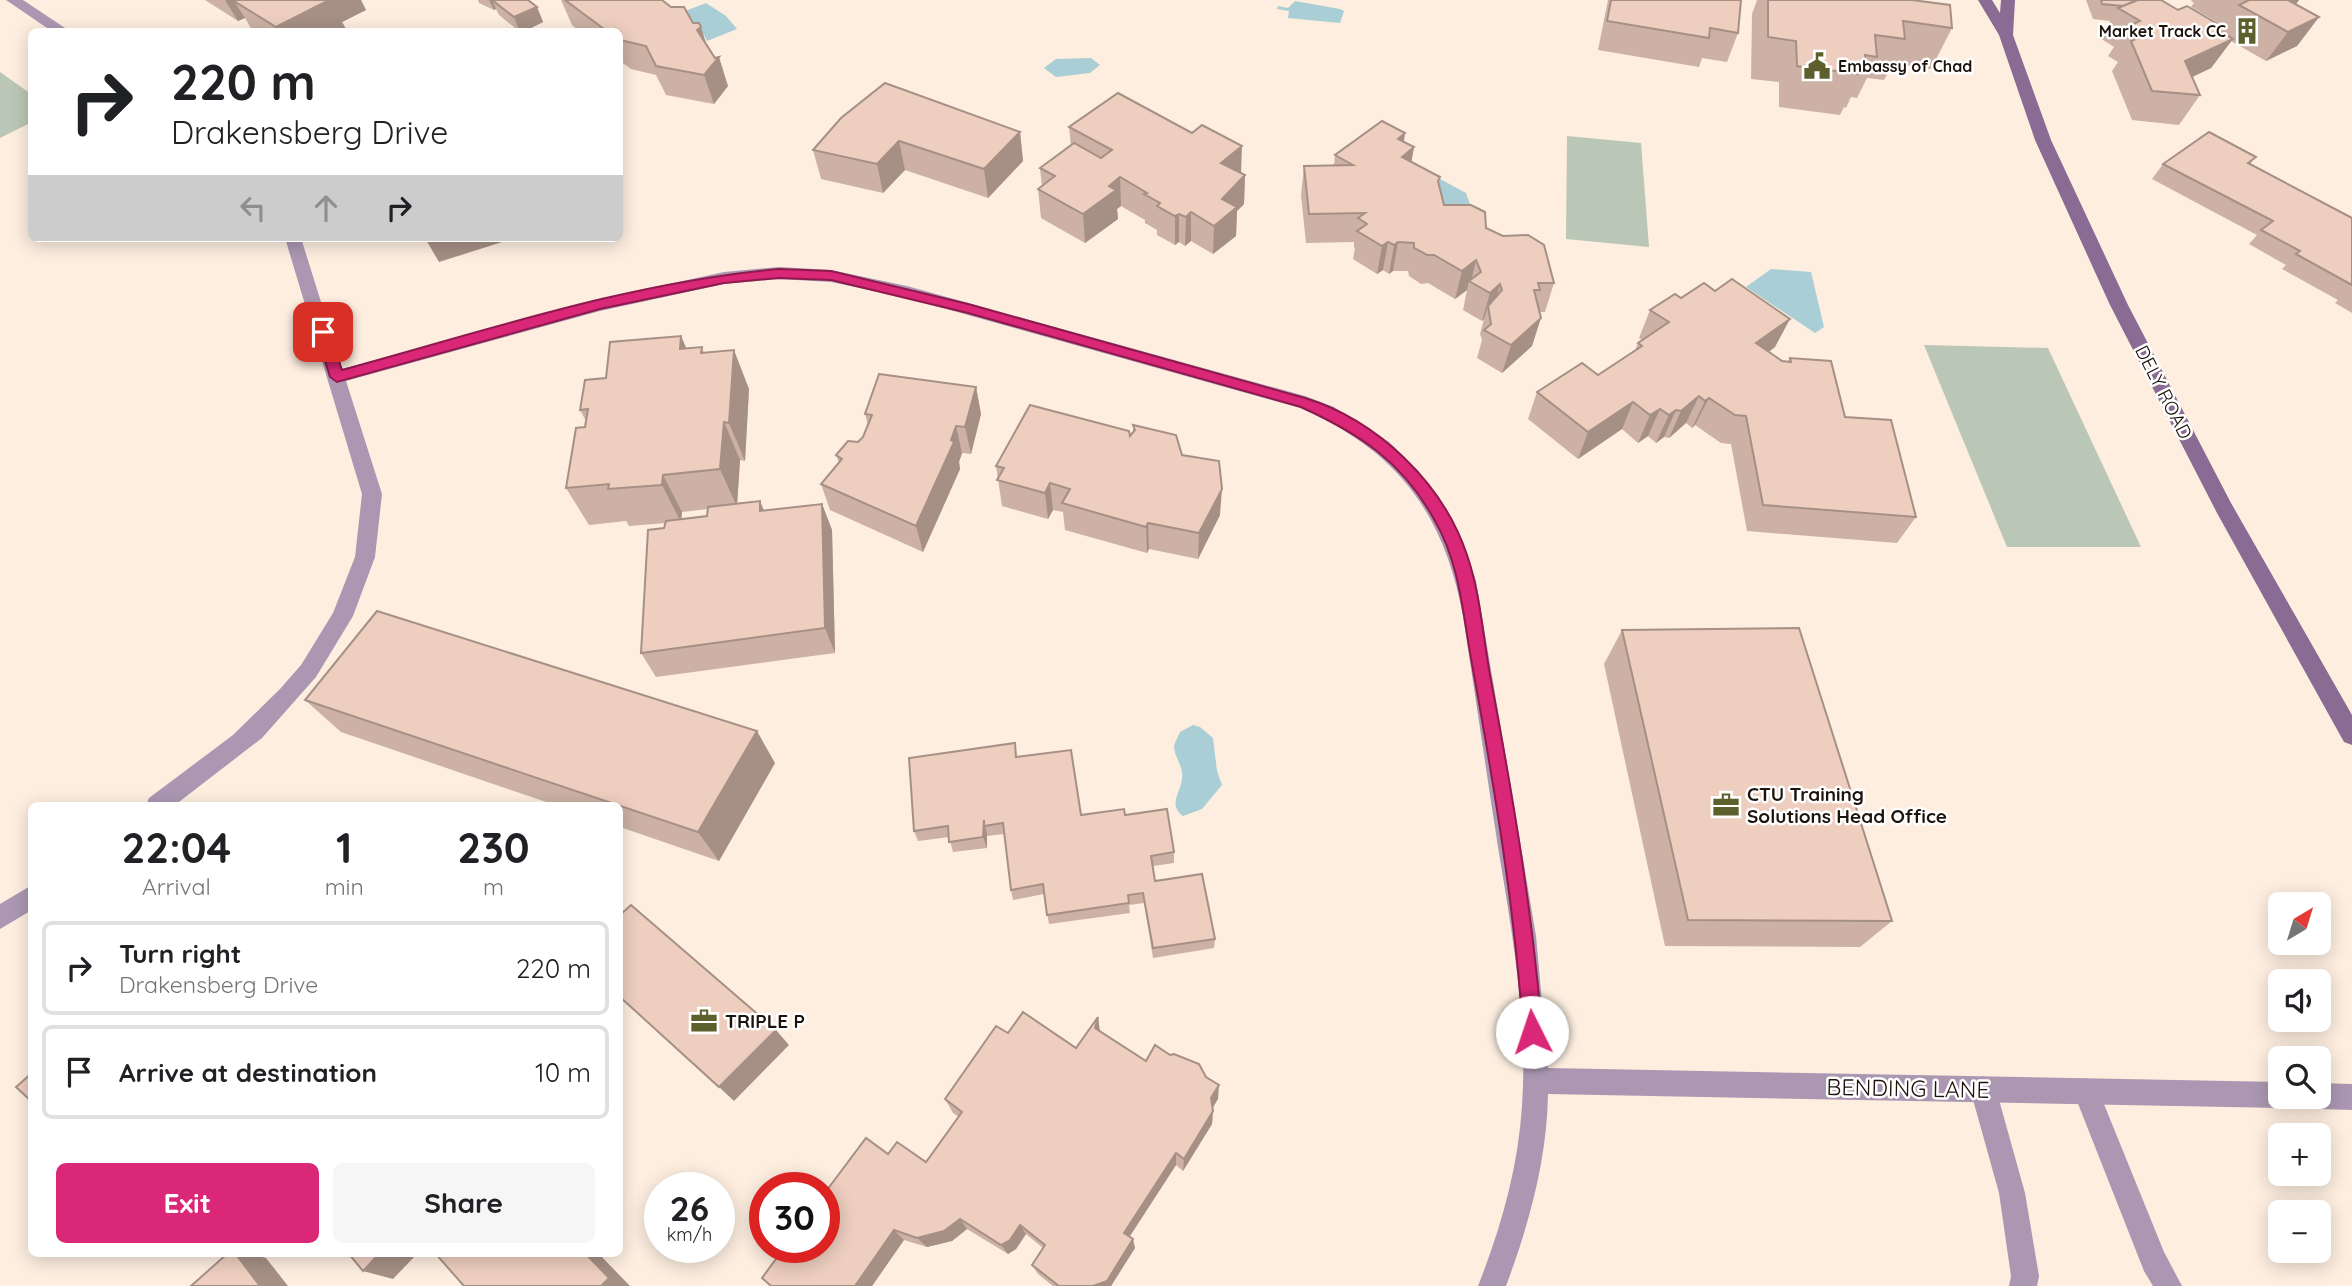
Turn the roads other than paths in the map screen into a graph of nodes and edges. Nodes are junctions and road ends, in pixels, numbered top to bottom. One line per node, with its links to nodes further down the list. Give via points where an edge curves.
1 (13, 0): 4 (street)
2 (1985, 0): 5 (street, DELY ROAD)
3 (2008, 0): 5 (street, DELY ROAD)
4 (58, 28)
5 (2006, 35): 8 (street, DELY ROAD, via 2043,140 2119,305 2224,508)
6 (294, 242): 7 (street)
7 (337, 377): 9 (street, via 372,494 373,523 362,576 317,659 266,720); 12 (street, via 600,305 724,278 818,275 907,292 1266,392 1305,403 1358,427 1404,465 1441,516 1460,555 1527,969)
8 (2352, 735)
9 (161, 802)
10 (28, 898): 11 (street)
11 (0, 918)
12 (1536, 1081): 13 (street, BENDING LANE); 18 (street, via 1529,1160)
13 (1983, 1089): 14 (street, BENDING LANE); 19 (street, via 2012,1193)
14 (2086, 1091): 15 (street, BENDING LANE); 20 (street)
15 (2268, 1095)
16 (2331, 1096): 17 (street)
17 (2352, 1097)
18 (1492, 1286)
19 (2023, 1286)
20 (2168, 1286)

